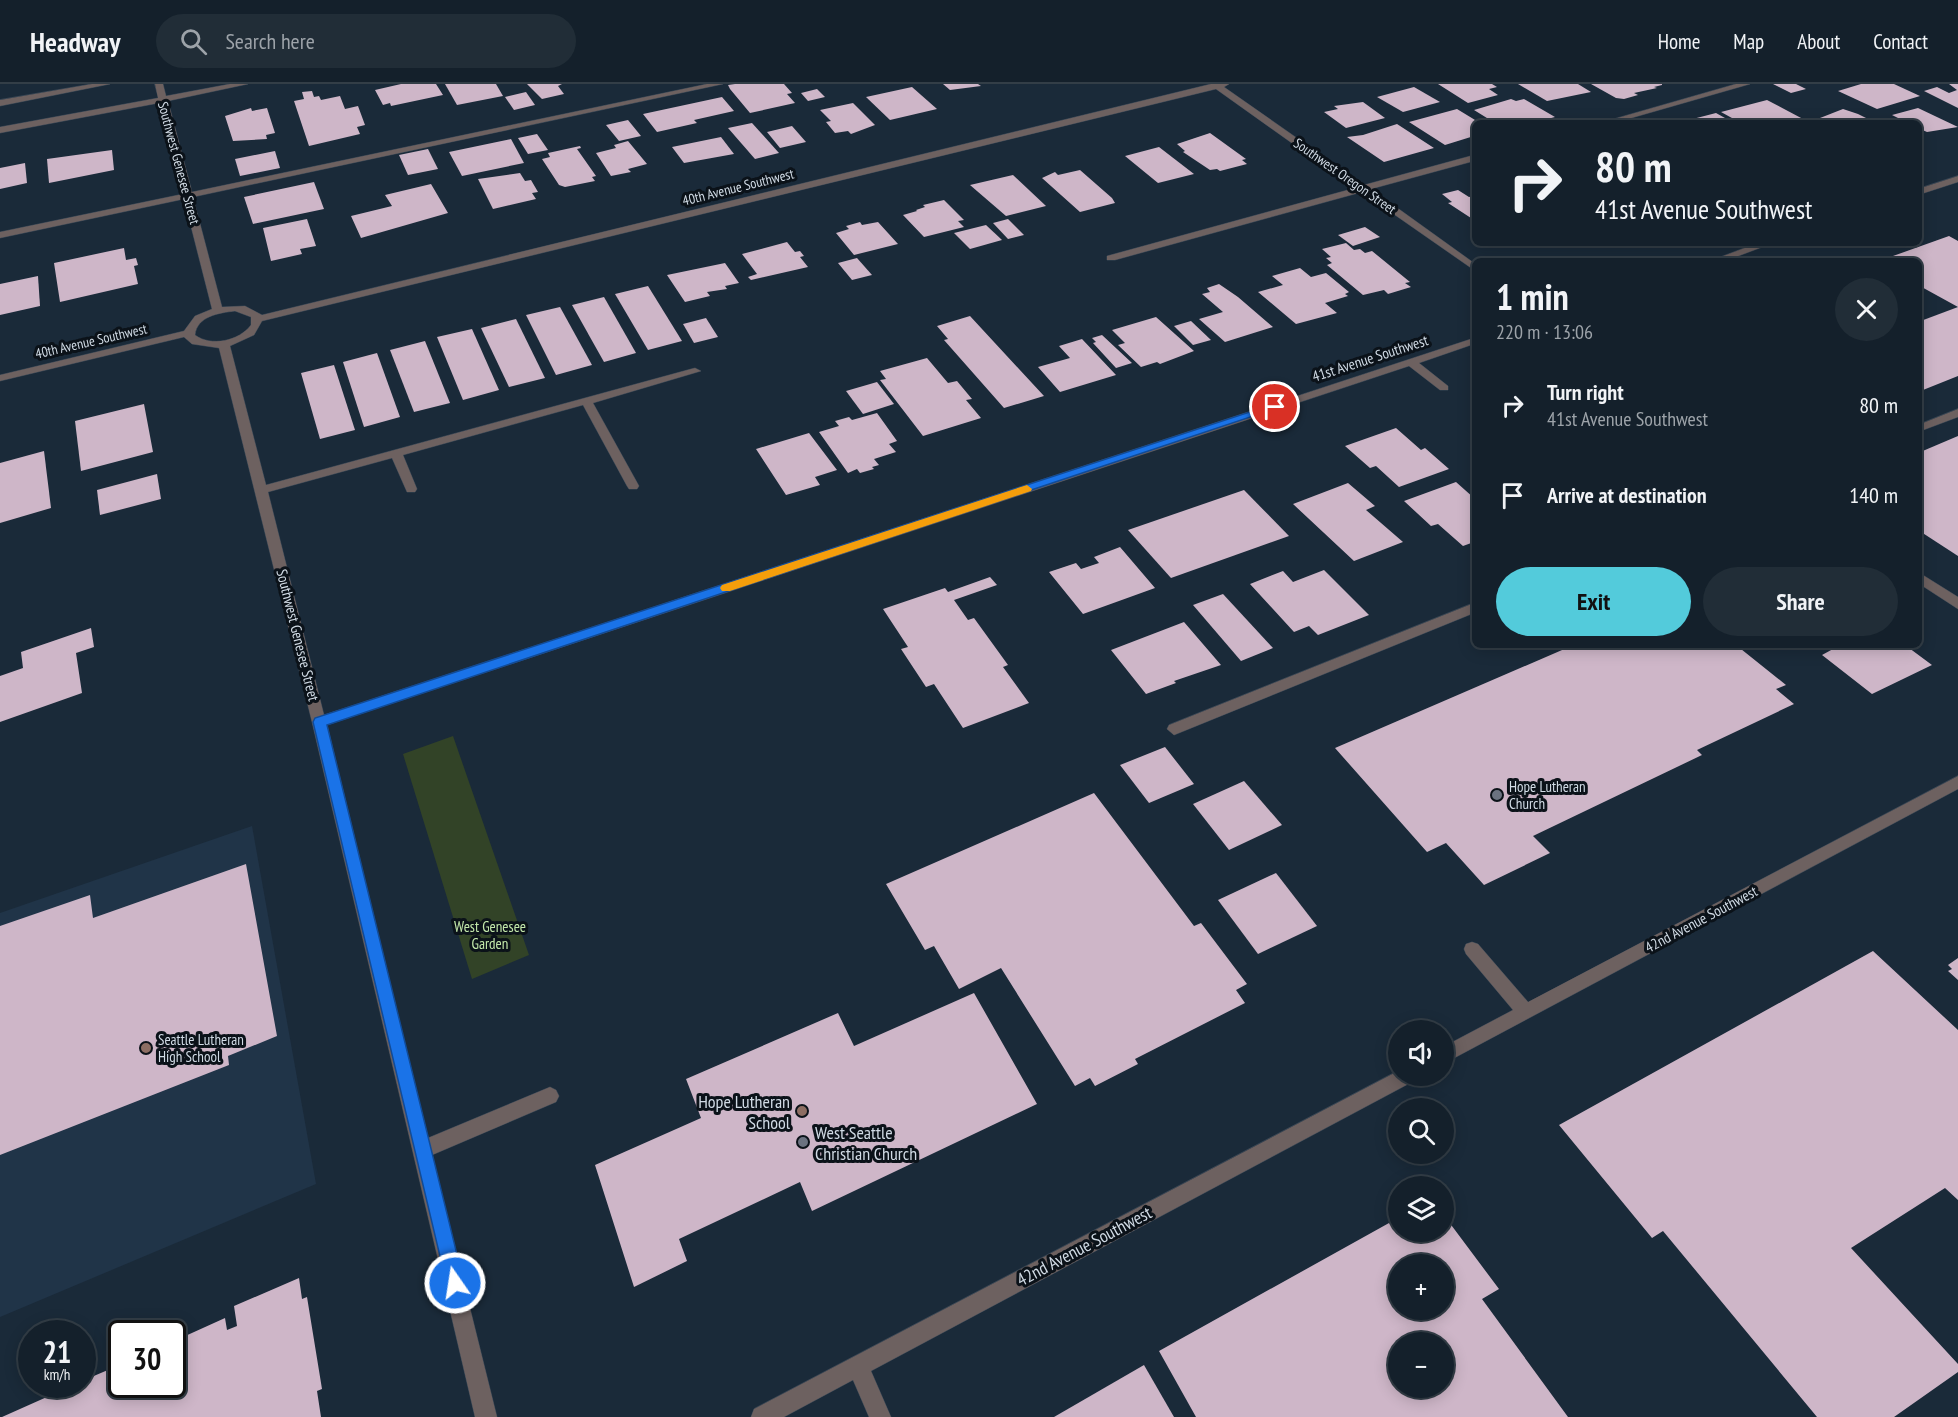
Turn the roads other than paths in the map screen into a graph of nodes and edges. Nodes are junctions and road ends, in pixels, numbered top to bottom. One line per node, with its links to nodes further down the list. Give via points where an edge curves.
1 (106, 84): 8 (street)
2 (159, 84): 7 (street, Southwest Genesee Street)
3 (244, 84): 7 (street)
4 (719, 84): 15 (street)
5 (1746, 84): 9 (street)
6 (1220, 85): 13 (street, Southwest Oregon Street); 22 (street, 40th Avenue Southwest)
7 (163, 99): 10 (street); 15 (street, Southwest Genesee Street)
8 (0, 103)
9 (1615, 120)
10 (0, 130)
11 (1472, 159): 13 (street)
12 (1958, 179): 14 (street)
13 (1364, 189): 18 (street); 20 (street, Southwest Oregon Street)
14 (1922, 191)
15 (188, 196): 16 (street); 21 (street, Southwest Genesee Street)
16 (0, 235)
17 (1759, 246): 19 (street)
18 (1111, 258)
19 (1723, 258)
20 (1472, 266)
21 (218, 311): 22 (street, via 245,309); 23 (street, via 197,320)
22 (258, 319): 25 (street, via 249,334)
23 (189, 333): 25 (street, via 198,343); 28 (street, 40th Avenue Southwest)
24 (1472, 342): 26 (street, 41st Avenue Southwest)
25 (224, 344): 36 (street, Southwest Genesee Street)
26 (1411, 362): 29 (street); 40 (street, 41st Avenue Southwest)
27 (695, 371): 30 (street)
28 (0, 378)
29 (1444, 388)
30 (586, 400): 33 (street); 34 (street)
31 (1958, 413): 32 (street)
32 (1922, 427)
33 (396, 452): 35 (street); 36 (street)
34 (633, 486)
35 (411, 489)
36 (261, 490): 40 (street, Southwest Genesee Street)
37 (1922, 579): 38 (street)
38 (1958, 604)
39 (1472, 609): 41 (street)
40 (320, 722): 48 (street, Southwest Genesee Street)
41 (1174, 729)
42 (1958, 782): 44 (street, 42nd Avenue Southwest)
43 (1472, 949): 44 (street)
44 (1526, 1012): 45 (street, 42nd Avenue Southwest)
45 (1454, 1050)
46 (1388, 1086): 49 (street, 42nd Avenue Southwest)
47 (550, 1096): 48 (street)
48 (424, 1149): 50 (street, Southwest Genesee Street)
49 (858, 1366): 51 (street, 42nd Avenue Southwest); 52 (street)
50 (486, 1417)
51 (762, 1417)
52 (880, 1417)

